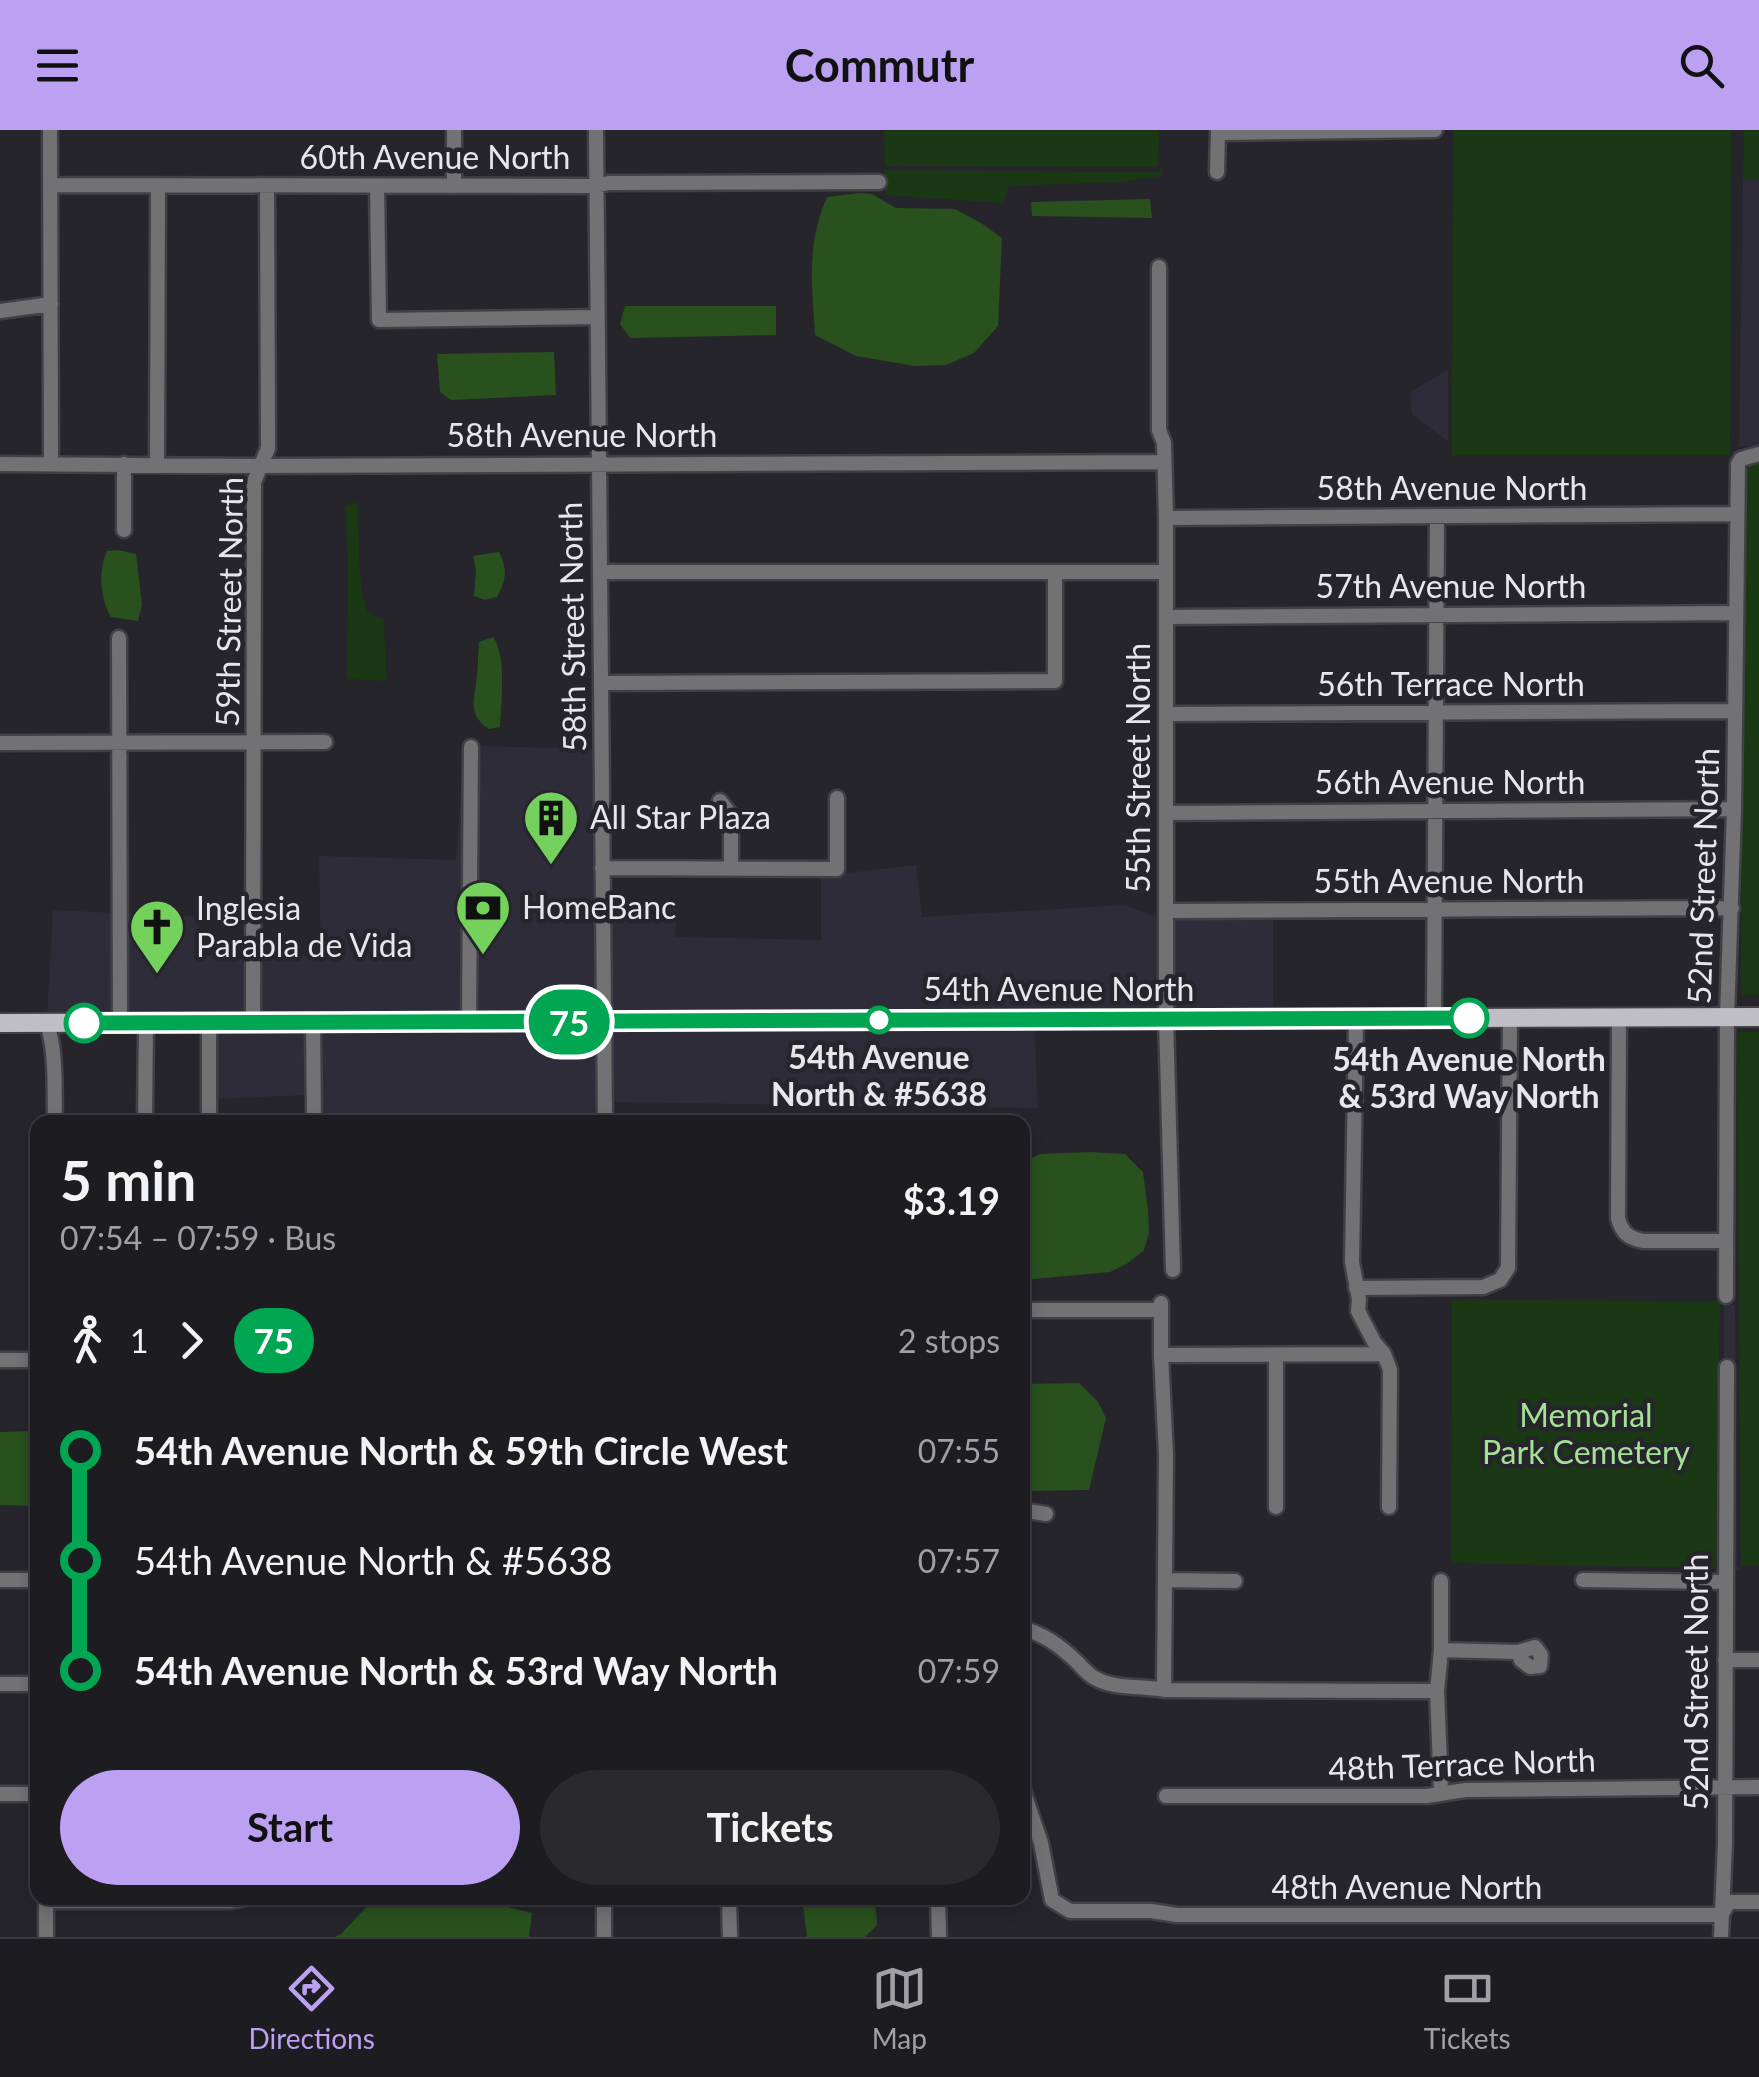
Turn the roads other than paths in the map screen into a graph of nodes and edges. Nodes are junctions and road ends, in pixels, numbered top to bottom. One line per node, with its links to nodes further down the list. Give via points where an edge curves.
1 (50, 130): 8 (street)
2 (454, 130): 12 (street)
3 (596, 130): 13 (street, 58th Street North)
4 (1218, 130): 5 (street); 6 (street)
5 (1435, 130)
6 (1217, 172)
7 (879, 182): 13 (street, 60th Avenue North)
8 (50, 186): 9 (street, 60th Avenue North); 15 (street)
9 (158, 186): 10 (street, 60th Avenue North); 24 (street)
10 (267, 186): 11 (street, 60th Avenue North); 25 (street, 59th Street North, via 268,448)
11 (377, 186): 12 (street, 60th Avenue North); 17 (street, via 379,320)
12 (454, 186): 13 (street, 60th Avenue North)
13 (596, 186): 17 (street, 58th Street North)
14 (1159, 267): 19 (street, 55th Street North)
15 (51, 304): 16 (street); 20 (street)
16 (0, 311)
17 (597, 317): 21 (street, 58th Street North)
18 (1759, 454): 26 (street, 52nd Street North, via 1738,464)
19 (1164, 462): 21 (street, 58th Avenue North); 27 (street, 55th Street North)
20 (52, 463): 22 (street, 58th Avenue North); 23 (street, 58th Avenue North)
21 (598, 463): 25 (street, 58th Avenue North); 30 (street, 58th Street North)
22 (0, 464)
23 (124, 464): 24 (street, 58th Avenue North); 29 (street)
24 (157, 464): 25 (street, 58th Avenue North)
25 (259, 466): 43 (street, 59th Street North)
26 (1737, 514): 28 (street, 58th Avenue North); 33 (street, 52nd Street North)
27 (1166, 518): 28 (street, 58th Avenue North); 32 (street, 55th Street North)
28 (1438, 518): 34 (street)
29 (124, 530)
30 (600, 572): 31 (street); 37 (street, 58th Street North)
31 (1055, 572): 32 (street); 37 (street, via 1055,682)
32 (1165, 572): 35 (street, 55th Street North)
33 (1736, 612): 34 (street, 57th Avenue North); 38 (street, 52nd Street North)
34 (1437, 615): 35 (street, 57th Avenue North); 39 (street)
35 (1167, 616): 40 (street, 55th Street North)
36 (119, 638): 42 (street)
37 (601, 683): 51 (street, 58th Street North)
38 (1735, 711): 39 (street, 56th Terrace North); 48 (street, 52nd Street North)
39 (1436, 713): 40 (street, 56th Terrace North); 49 (street)
40 (1167, 714): 50 (street, 55th Street North)
41 (325, 742): 43 (street)
42 (119, 743): 43 (street); 44 (street); 64 (street)
43 (254, 743): 67 (street, 59th Street North)
44 (0, 744)
45 (470, 747): 69 (street)
46 (837, 798): 52 (street, via 837,869)
47 (720, 801): 52 (street, via 731,816)
48 (1734, 809): 49 (street, 56th Avenue North); 53 (street, 52nd Street North)
49 (1435, 810): 50 (street, 56th Avenue North); 54 (street)
50 (1166, 813): 55 (street, 55th Street North)
51 (602, 868): 52 (street); 63 (street, 58th Street North)
52 (731, 868)
53 (1732, 908): 54 (street, 55th Avenue North); 56 (street, 52nd Street North)
54 (1434, 910): 55 (street, 55th Avenue North); 59 (street)
55 (1167, 912): 62 (street, 55th Street North)
56 (1727, 1017): 57 (main road, 54th Avenue North); 61 (main road, 54th Avenue North); 77 (street, 52nd Street North)
57 (1759, 1017)
58 (1356, 1018): 59 (main road, 54th Avenue North); 62 (main road, 54th Avenue North); 79 (street)
59 (1434, 1018): 60 (main road, 54th Avenue North)
60 (1510, 1018): 61 (main road, 54th Avenue North); 79 (street, via 1508,1268 1483,1287)
61 (1618, 1018): 77 (street, via 1621,1230 1643,1241)
62 (1166, 1019): 63 (main road, 54th Avenue North); 78 (street, 55th Street North)
63 (605, 1021): 69 (main road, 54th Avenue North); 76 (street, 58th Street North)
64 (120, 1022): 65 (main road, 54th Avenue North); 71 (main road, 54th Avenue North)
65 (146, 1022): 66 (main road, 54th Avenue North); 73 (street)
66 (209, 1022): 67 (main road, 54th Avenue North); 74 (street)
67 (253, 1022): 68 (main road, 54th Avenue North)
68 (314, 1022): 69 (main road, 54th Avenue North); 75 (street)
69 (470, 1022)
70 (0, 1023): 71 (main road, 54th Avenue North)
71 (47, 1023): 72 (street)
72 (55, 1115)
73 (145, 1115)
74 (209, 1115)
75 (314, 1115)
76 (604, 1115)
77 (1725, 1241): 80 (street, 52nd Street North)
78 (1173, 1270)
79 (1356, 1288): 82 (street, via 1358,1310)
80 (1726, 1296)
81 (1030, 1310): 83 (street, via 1161,1306)
82 (1384, 1354): 84 (street); 89 (street, via 1390,1370)
83 (1161, 1355): 84 (street); 94 (street)
84 (1276, 1355): 88 (street)
85 (0, 1360): 86 (street)
86 (30, 1360)
87 (1727, 1367): 98 (street, 52nd Street North)
88 (1276, 1506)
89 (1389, 1507)
90 (1030, 1511): 91 (street)
91 (1046, 1514)
92 (0, 1580): 93 (street)
93 (30, 1580)
94 (1166, 1580): 96 (street); 106 (street)
95 (1583, 1580): 98 (street)
96 (1235, 1581)
97 (1441, 1581): 100 (street)
98 (1724, 1582): 102 (street, 52nd Street North)
99 (1030, 1630): 106 (street, via 1054,1641 1104,1683)
100 (1442, 1650): 101 (street); 107 (street)
101 (1518, 1652)
102 (1725, 1660): 103 (street); 108 (street, 52nd Street North)
103 (1759, 1660)
104 (0, 1684): 105 (street)
105 (30, 1684)
106 (1164, 1690): 107 (street)
107 (1437, 1691): 110 (street)
108 (1724, 1787): 109 (street, 48th Terrace North); 110 (street, 48th Terrace North); 120 (street, 52nd Street North)
109 (1759, 1787)
110 (1441, 1792): 113 (street, 48th Terrace North)
111 (0, 1794): 112 (street)
112 (30, 1794)
113 (1166, 1796)
114 (1030, 1809): 120 (street, 48th Avenue North, via 1052,1900 1070,1911)
115 (1759, 1902): 120 (street, 48th Avenue North, via 1730,1902)
116 (46, 1905): 121 (street)
117 (604, 1905): 122 (street)
118 (729, 1905): 123 (street)
119 (938, 1905): 124 (street)
120 (1721, 1915): 125 (street, 52nd Street North)
121 (46, 1937)
122 (604, 1937)
123 (730, 1937)
124 (938, 1937)
125 (1721, 1937)

